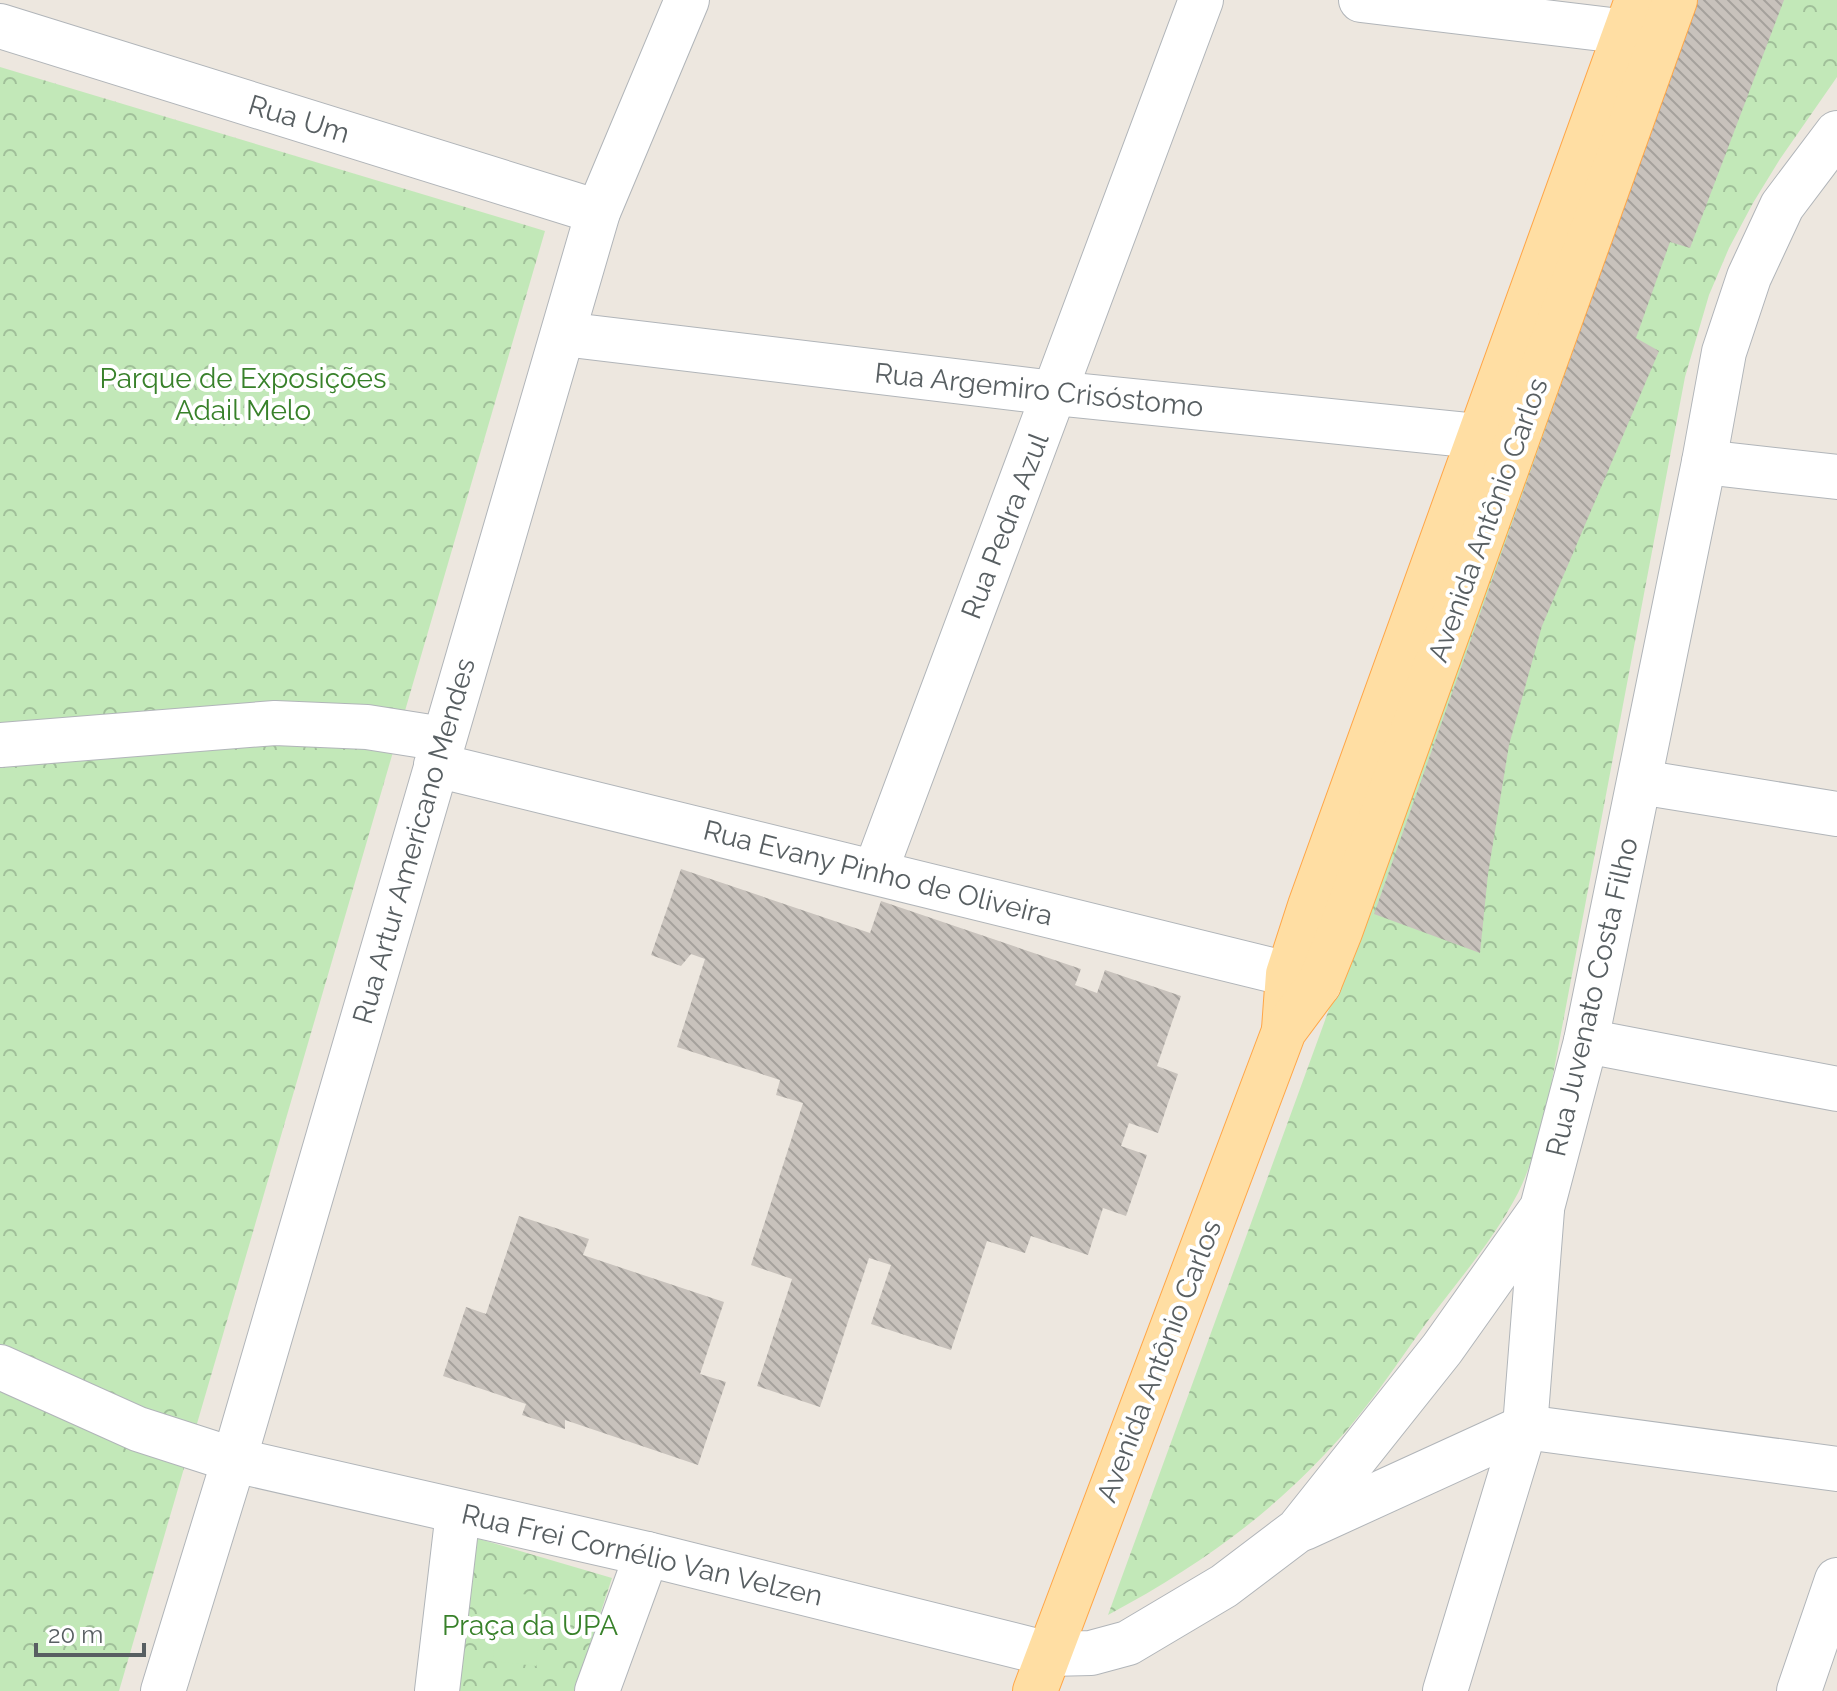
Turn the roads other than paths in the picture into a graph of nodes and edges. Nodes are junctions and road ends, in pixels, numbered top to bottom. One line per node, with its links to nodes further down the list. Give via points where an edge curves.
1 (687, 0): 7 (street, Rua Artur Americano Mendes)
2 (1201, 0): 9 (street, Rua Pedra Azul)
3 (1361, 0): 4 (street)
4 (1650, 17): 10 (main road, Avenida Antônio Carlos)
5 (0, 26): 7 (street, Rua Um)
6 (1837, 133): 11 (street, Rua Juvenato Costa Filho, via 1782,206 1749,277 1724,352)
7 (598, 212): 8 (street, Rua Artur Americano Mendes)
8 (563, 334): 9 (street, Rua Argemiro Crisóstomo); 14 (street, Rua Artur Americano Mendes)
9 (1054, 393): 10 (street, Rua Argemiro Crisóstomo); 17 (street, Rua Pedra Azul)
10 (1498, 438): 18 (main road, Avenida Antônio Carlos, via 1425,643 1310,906)
11 (1704, 462): 12 (street); 15 (street, Rua Juvenato Costa Filho)
12 (1837, 477)
13 (0, 745): 14 (street, Rua Evany Pinho de Oliveira, via 275,723 367,727)
14 (440, 752): 17 (street, Rua Evany Pinho de Oliveira); 26 (street, Rua Artur Americano Mendes)
15 (1640, 782): 16 (street); 19 (street, Rua Juvenato Costa Filho)
16 (1837, 814)
17 (875, 872): 18 (street, Rua Evany Pinho de Oliveira)
18 (1304, 979): 31 (main road, Avenida Antônio Carlos)
19 (1586, 1041): 20 (street); 21 (street, Rua Juvenato Costa Filho)
20 (1837, 1089)
21 (1542, 1208): 24 (street); 28 (street, Rua Juvenato Costa Filho, via 1442,1349)
22 (0, 1367): 26 (street)
23 (0, 1396): 26 (street, via 130,1454)
24 (1525, 1427): 25 (street); 28 (street); 35 (street)
25 (1837, 1469)
26 (229, 1474): 27 (street, Rua Frei Cornélio Van Velzen); 32 (street, Rua Artur Americano Mendes)
27 (458, 1512): 29 (street, Rua Frei Cornélio Van Velzen); 33 (street)
28 (1298, 1530): 31 (street, Rua Juvenato Costa Filho, via 1224,1586 1128,1643)
29 (647, 1554): 31 (street, Rua Frei Cornélio Van Velzen); 34 (street)
30 (1837, 1580): 36 (street)
31 (1042, 1673)
32 (163, 1691)
33 (437, 1691)
34 (597, 1691)
35 (1445, 1691)
36 (1799, 1691)

